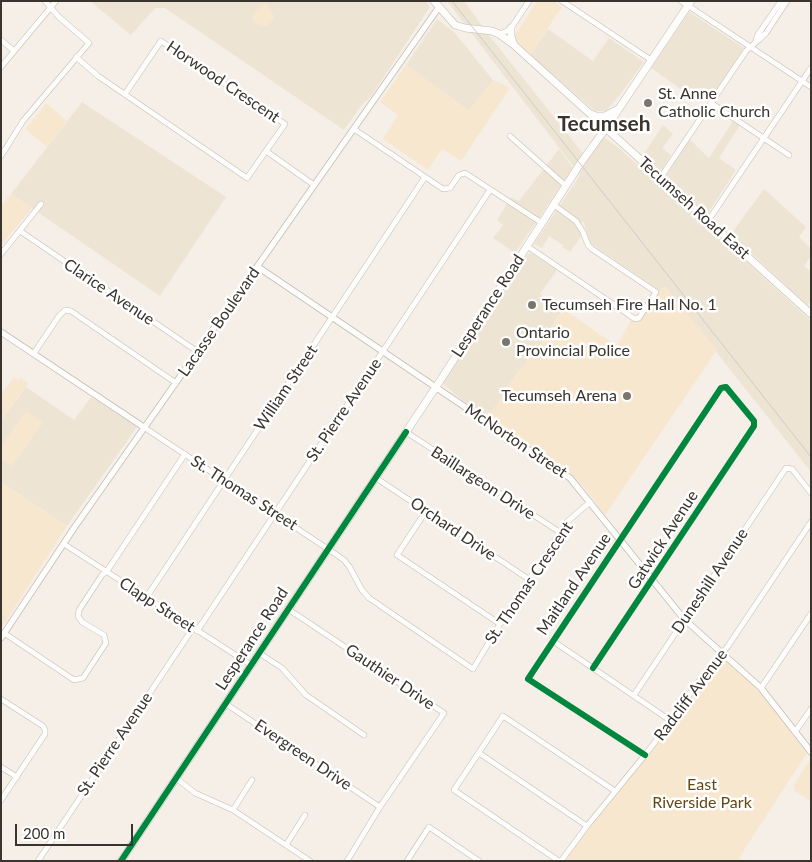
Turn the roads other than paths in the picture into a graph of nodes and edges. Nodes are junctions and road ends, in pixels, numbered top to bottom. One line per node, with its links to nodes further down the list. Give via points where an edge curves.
1 (45, 1): 9 (street)
2 (56, 1): 9 (street)
3 (529, 1): 10 (street)
4 (562, 1): 18 (street)
5 (781, 1): 13 (street)
6 (787, 1): 13 (street)
7 (687, 3): 15 (street); 18 (main road, Lesperance Road)
8 (437, 4): 11 (main road, Tecumseh Road East, via 457,26); 28 (street, Lacasse Boulevard)
9 (50, 8): 16 (street); 17 (street, via 89,43)
10 (511, 28): 11 (street); 14 (main road)
11 (499, 34): 14 (main road, Tecumseh Road East)
12 (1, 40): 16 (street)
13 (756, 42): 15 (street)
14 (514, 45): 26 (main road, Tecumseh Road East)
15 (750, 47): 21 (street); 24 (street)
16 (14, 51): 19 (street)
17 (76, 58): 23 (street); 33 (street, via 23,121)
18 (651, 60): 25 (main road, Lesperance Road)
19 (1, 67)
20 (811, 68): 21 (street)
21 (802, 82): 22 (street); 30 (street)
22 (811, 87)
23 (125, 94): 31 (street, Horwood Crescent, via 247,178); 31 (street, Horwood Crescent, via 161,41 286,124)
24 (711, 103): 30 (street); 35 (street)
25 (620, 107): 26 (main road, via 606,116 596,116); 27 (main road, Lesperance Road)
26 (587, 111): 27 (main road, Tecumseh Road East)
27 (606, 128): 35 (main road, Tecumseh Road East); 37 (main road, Lesperance Road)
28 (354, 129): 34 (street); 36 (street, Lacasse Boulevard)
29 (510, 136): 37 (street)
30 (764, 138): 32 (street); 41 (street)
31 (266, 151): 36 (street)
32 (789, 155)
33 (1, 156)
34 (425, 177): 38 (street, via 442,189 450,188 465,173); 48 (street, William Street)
35 (661, 178): 41 (main road, Tecumseh Road East)
36 (314, 185): 46 (street, Lacasse Boulevard)
37 (566, 186): 40 (main road, Lesperance Road)
38 (490, 190): 42 (street); 51 (street, St. Pierre Avenue)
39 (41, 204): 43 (street)
40 (554, 205): 42 (main road, Lesperance Road); 44 (street, via 576,221 588,245 656,292 639,318 635,319)
41 (708, 221): 47 (main road, Tecumseh Road East)
42 (542, 223): 44 (main road, Lesperance Road)
43 (20, 231): 45 (street); 50 (street, Clarice Avenue)
44 (527, 246): 54 (main road, Lesperance Road)
45 (1, 254)
46 (258, 267): 48 (street, McNorton Street); 50 (street, Lacasse Boulevard)
47 (810, 312)
48 (332, 318): 51 (street, McNorton Street); 60 (street, William Street)
49 (1, 332): 52 (street, St. Thomas Street)
50 (198, 352): 53 (street, Lacasse Boulevard)
51 (383, 352): 54 (street, McNorton Street); 64 (street, St. Pierre Avenue)
52 (34, 353): 53 (street, via 65,310); 56 (street, St. Thomas Street)
53 (176, 383): 56 (street, Lacasse Boulevard)
54 (436, 387): 57 (main road, Lesperance Road); 62 (street, McNorton Street, via 563,472)
55 (721, 388): 67 (street, Maitland Avenue); 72 (street, Gatwick Avenue, via 726,387 754,421 754,426)
56 (145, 428): 58 (street, St. Thomas Street); 68 (street, Lacasse Boulevard)
57 (406, 432): 59 (main road, Lesperance Road); 66 (street, Baillargeon Drive)
58 (185, 454): 60 (street, St. Thomas Street); 70 (street)
59 (376, 478): 63 (street, Orchard Drive); 69 (main road, Lesperance Road)
60 (225, 480): 64 (street, St. Thomas Street); 73 (street, William Street)
61 (811, 493): 76 (street, Duneshill Avenue, via 792,469 786,468)
62 (590, 502): 66 (street, St. Thomas Crescent, via 568,522); 67 (street, McNorton Street)
63 (426, 511): 71 (street, Orchard Drive); 77 (street, via 397,555)
64 (276, 513): 69 (street, St. Thomas Street); 78 (street, St. Pierre Avenue)
65 (811, 522): 81 (street, Radcliff Avenue)
66 (561, 534): 71 (street, St. Thomas Crescent)
67 (620, 539): 72 (street, McNorton Street); 80 (street, Maitland Avenue)
68 (64, 544): 70 (street, Clapp Street); 79 (street, Lacasse Boulevard)
69 (328, 548): 74 (main road, Lesperance Road); 85 (street, St. Thomas Street, via 349,566 369,598)
70 (107, 571): 73 (street, Clapp Street); 79 (street, via 79,610 82,622 104,635 106,643 83,678 74,680)
71 (530, 580): 77 (street, St. Thomas Crescent)
72 (653, 580): 76 (street, McNorton Street); 84 (street, Gatwick Avenue)
73 (146, 598): 78 (street, Clapp Street)
74 (288, 610): 82 (main road, Lesperance Road); 103 (street, Gauthier Drive, via 444,713)
75 (811, 614): 86 (street)
76 (684, 619): 81 (street, McNorton Street); 87 (street, Duneshill Avenue)
77 (500, 624): 85 (street, St. Thomas Crescent)
78 (195, 630): 83 (street, Clapp Street); 108 (street, St. Pierre Avenue)
79 (3, 635)
80 (553, 641): 84 (street); 96 (street, Maitland Avenue, via 528,679)
81 (722, 652): 86 (street, McNorton Street); 91 (street, Radcliff Avenue)
82 (259, 653): 83 (main road, Lesperance Road); 93 (street, via 282,668 306,695)
83 (251, 665): 89 (main road, Lesperance Road)
84 (593, 668): 87 (street)
85 (473, 669)
86 (761, 688): 92 (street, McNorton Street)
87 (634, 695): 91 (street)
88 (1, 699): 98 (street, via 45,730)
89 (226, 704): 99 (main road, Lesperance Road); 103 (street, Evergreen Drive)
90 (811, 708): 92 (street)
91 (671, 721): 96 (street, Radcliff Avenue)
92 (795, 732): 94 (street, McNorton Street)
93 (364, 735)
94 (811, 752)
95 (479, 753): 101 (street, via 503,716); 106 (street); 114 (street, via 454,790)
96 (645, 755): 101 (street, Radcliff Avenue)
97 (1, 766): 98 (street)
98 (16, 777): 102 (street)
99 (176, 778): 104 (street, via 195,793); 109 (main road, Lesperance Road)
100 (252, 780): 104 (street)
101 (616, 791): 106 (street, Radcliff Avenue)
102 (1, 800)
103 (380, 807): 111 (street, Gauthier Drive)
104 (234, 810): 107 (street)
105 (305, 815): 107 (street)
106 (587, 826): 114 (street, Radcliff Avenue)
107 (286, 845): 110 (street)
108 (38, 861)
109 (121, 861)
110 (310, 861)
111 (347, 861)
112 (407, 861): 113 (street, via 429,828)
113 (480, 861)
114 (560, 861)

